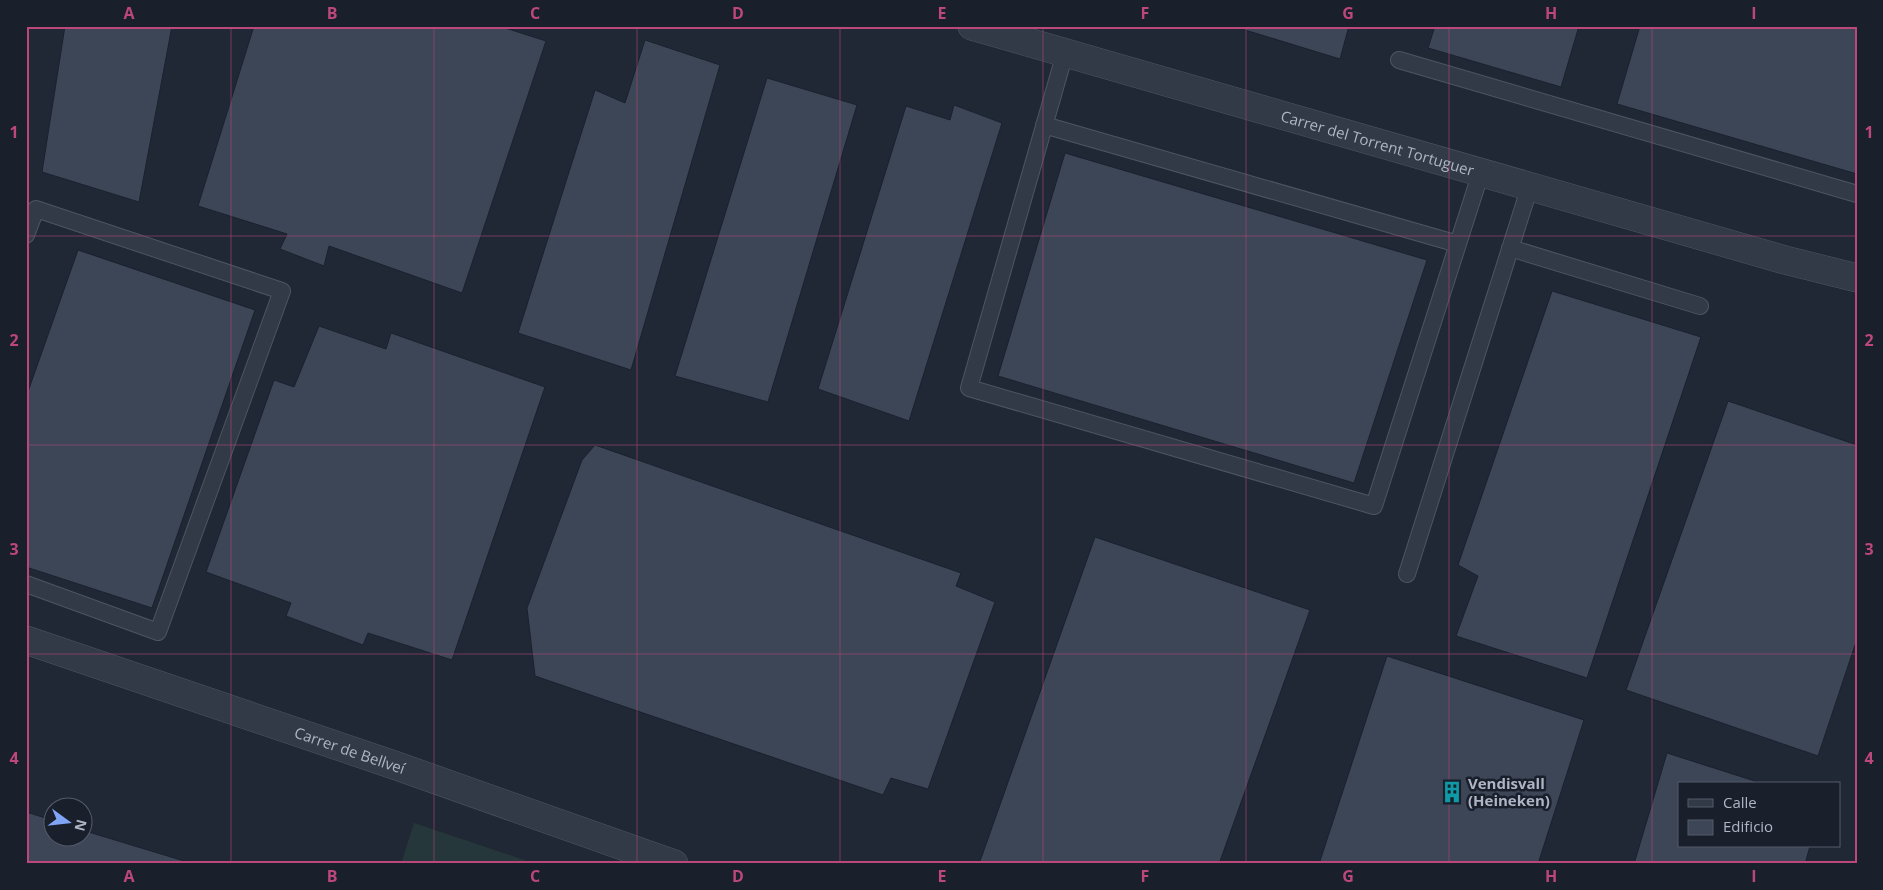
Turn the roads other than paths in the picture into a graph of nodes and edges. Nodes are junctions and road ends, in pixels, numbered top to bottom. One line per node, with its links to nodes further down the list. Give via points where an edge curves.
1 (972, 26): 2 (street, Carrer del Torrent Tortuguer)
2 (1065, 53): 4 (lane); 5 (street, Carrer del Torrent Tortuguer)
3 (1399, 60): 7 (lane)
4 (1044, 125): 9 (lane); 9 (lane, via 969,388 1374,506)
5 (1481, 172): 6 (street, Carrer del Torrent Tortuguer); 9 (lane)
6 (1530, 186): 10 (lane); 11 (street, Carrer del Torrent Tortuguer)
7 (1857, 194)
8 (26, 235): 16 (lane, via 36,209 282,291 158,632)
9 (1458, 244)
10 (1510, 248): 14 (lane); 15 (lane)
11 (1785, 260): 12 (street, Carrer del Torrent Tortuguer); 13 (street, Carrer del Torrent Tortuguer)
12 (1857, 278)
13 (1857, 298)
14 (1700, 306)
15 (1407, 574)
16 (26, 584)
17 (26, 640): 18 (street, Carrer de Bellveí)
18 (674, 864)

